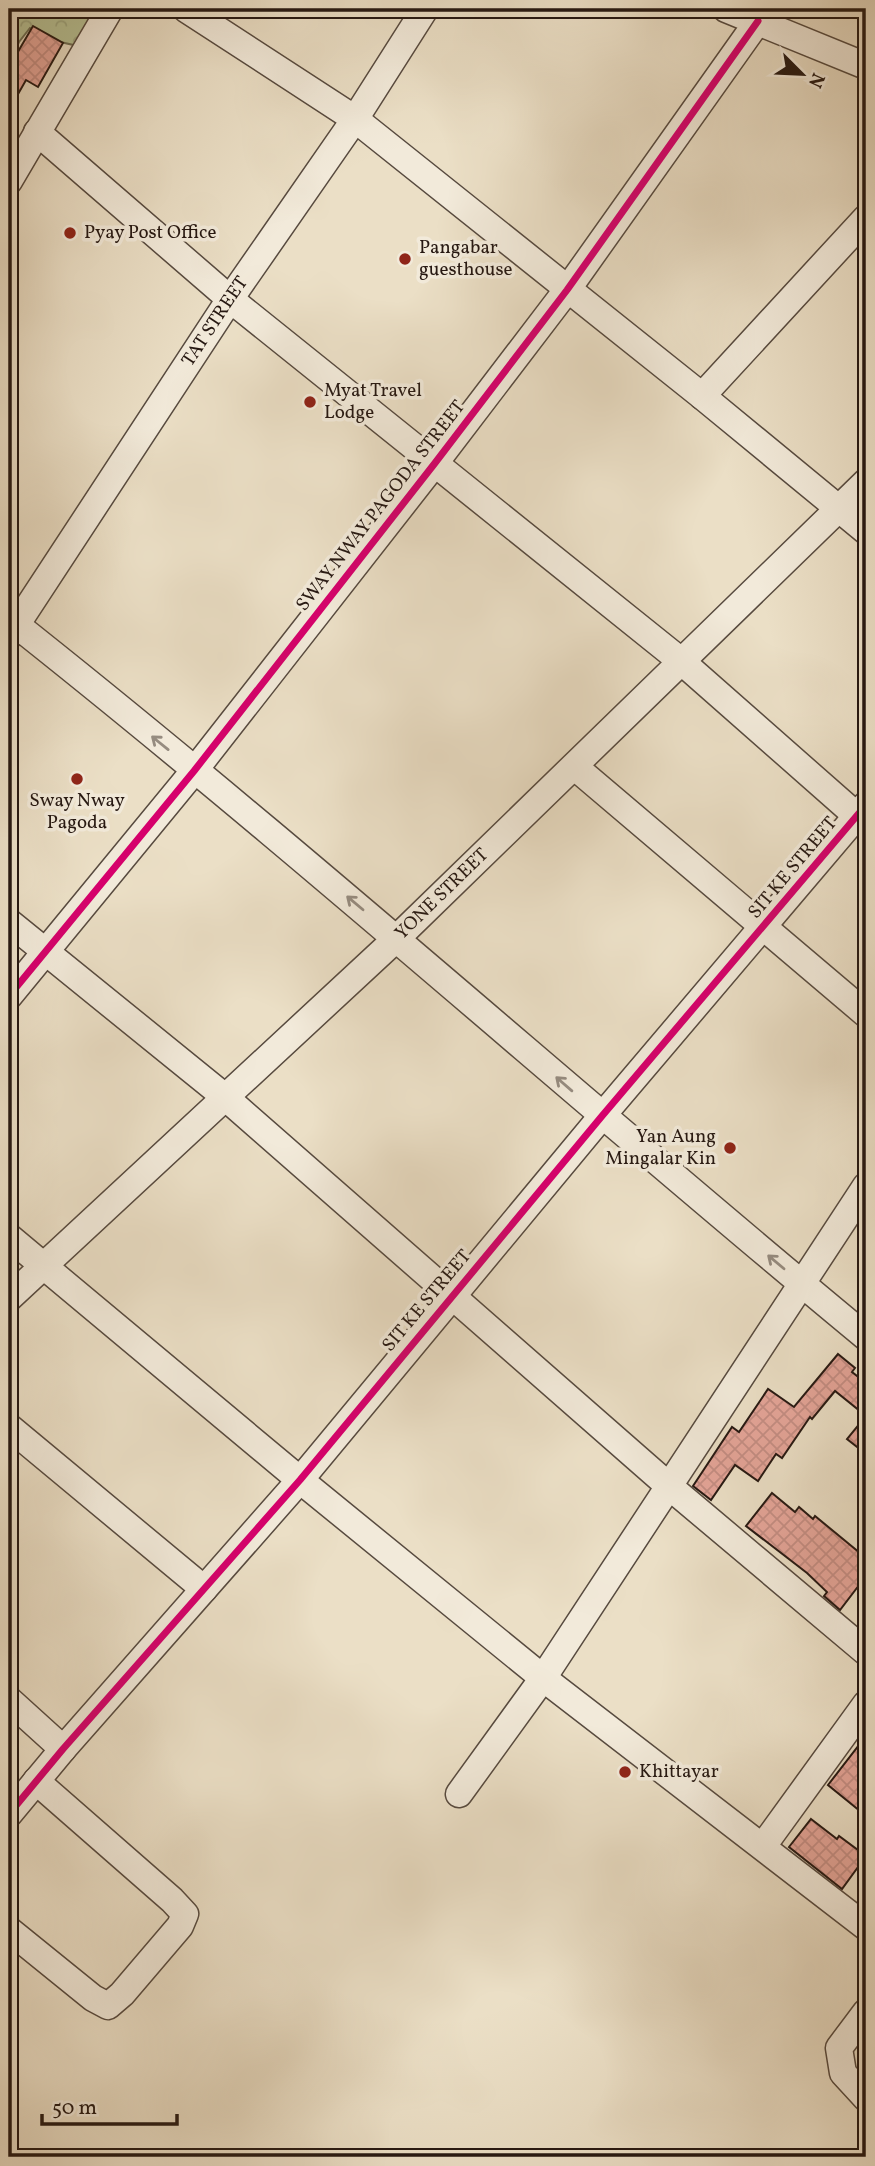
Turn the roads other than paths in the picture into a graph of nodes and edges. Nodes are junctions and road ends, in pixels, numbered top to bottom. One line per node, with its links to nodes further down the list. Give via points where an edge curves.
1 (110, 9): 8 (street)
2 (186, 9): 7 (street)
3 (425, 9): 7 (street, TAT STREET)
4 (726, 9): 5 (street)
5 (758, 21): 6 (street); 11 (street, SWAY NWAY PAGODA STREET)
6 (866, 66)
7 (355, 119): 11 (street); 12 (street, TAT STREET)
8 (37, 132): 9 (street); 12 (street)
9 (9, 181)
10 (866, 218): 13 (street)
11 (567, 290): 13 (street); 14 (street, SWAY NWAY PAGODA STREET)
12 (230, 299): 14 (street); 18 (street, TAT STREET)
13 (702, 396): 16 (street)
14 (435, 463): 19 (street); 21 (street, SWAY NWAY PAGODA STREET)
15 (866, 482): 16 (street, YONE STREET)
16 (838, 509): 17 (street); 19 (street, YONE STREET)
17 (866, 531)
18 (11, 627): 21 (street, one-way to 18)
19 (681, 661): 20 (street, YONE STREET); 22 (street)
20 (575, 767): 24 (street); 25 (street, YONE STREET)
21 (194, 771): 25 (street, one-way to 21); 26 (street, SWAY NWAY PAGODA STREET)
22 (863, 815): 24 (street, SIT KE STREET)
23 (9, 922): 26 (street)
24 (763, 927): 28 (street); 30 (street, SIT KE STREET)
25 (397, 938): 29 (street, YONE STREET); 30 (street, one-way to 25)
26 (45, 953): 27 (street, SWAY NWAY PAGODA STREET); 29 (street)
27 (9, 996)
28 (866, 1014)
29 (225, 1097): 33 (street, YONE STREET); 35 (street)
30 (602, 1116): 34 (street, one-way to 30); 35 (street, SIT KE STREET)
31 (866, 1186): 34 (street)
32 (9, 1237): 33 (street)
33 (44, 1266): 36 (street, YONE STREET); 39 (street)
34 (801, 1283): 37 (street); 40 (street)
35 (453, 1295): 39 (street, SIT KE STREET); 40 (street)
36 (9, 1298)
37 (866, 1337)
38 (9, 1427): 41 (street)
39 (299, 1480): 41 (street, SIT KE STREET); 43 (street)
40 (670, 1487): 42 (street); 43 (street)
41 (204, 1588): 46 (street, SIT KE STREET)
42 (866, 1652)
43 (543, 1678): 48 (street); 50 (street)
44 (9, 1700): 46 (street)
45 (866, 1704): 50 (street)
46 (63, 1749): 47 (street, SIT KE STREET)
47 (36, 1781): 49 (street, SIT KE STREET); 52 (street, via 185,1914 180,1926 108,2006)
48 (459, 1794)
49 (9, 1814)
50 (763, 1846): 51 (street)
51 (866, 1927)
52 (9, 1930)
53 (866, 2011): 54 (street, via 839,2048 843,2073)
54 (866, 2098)

